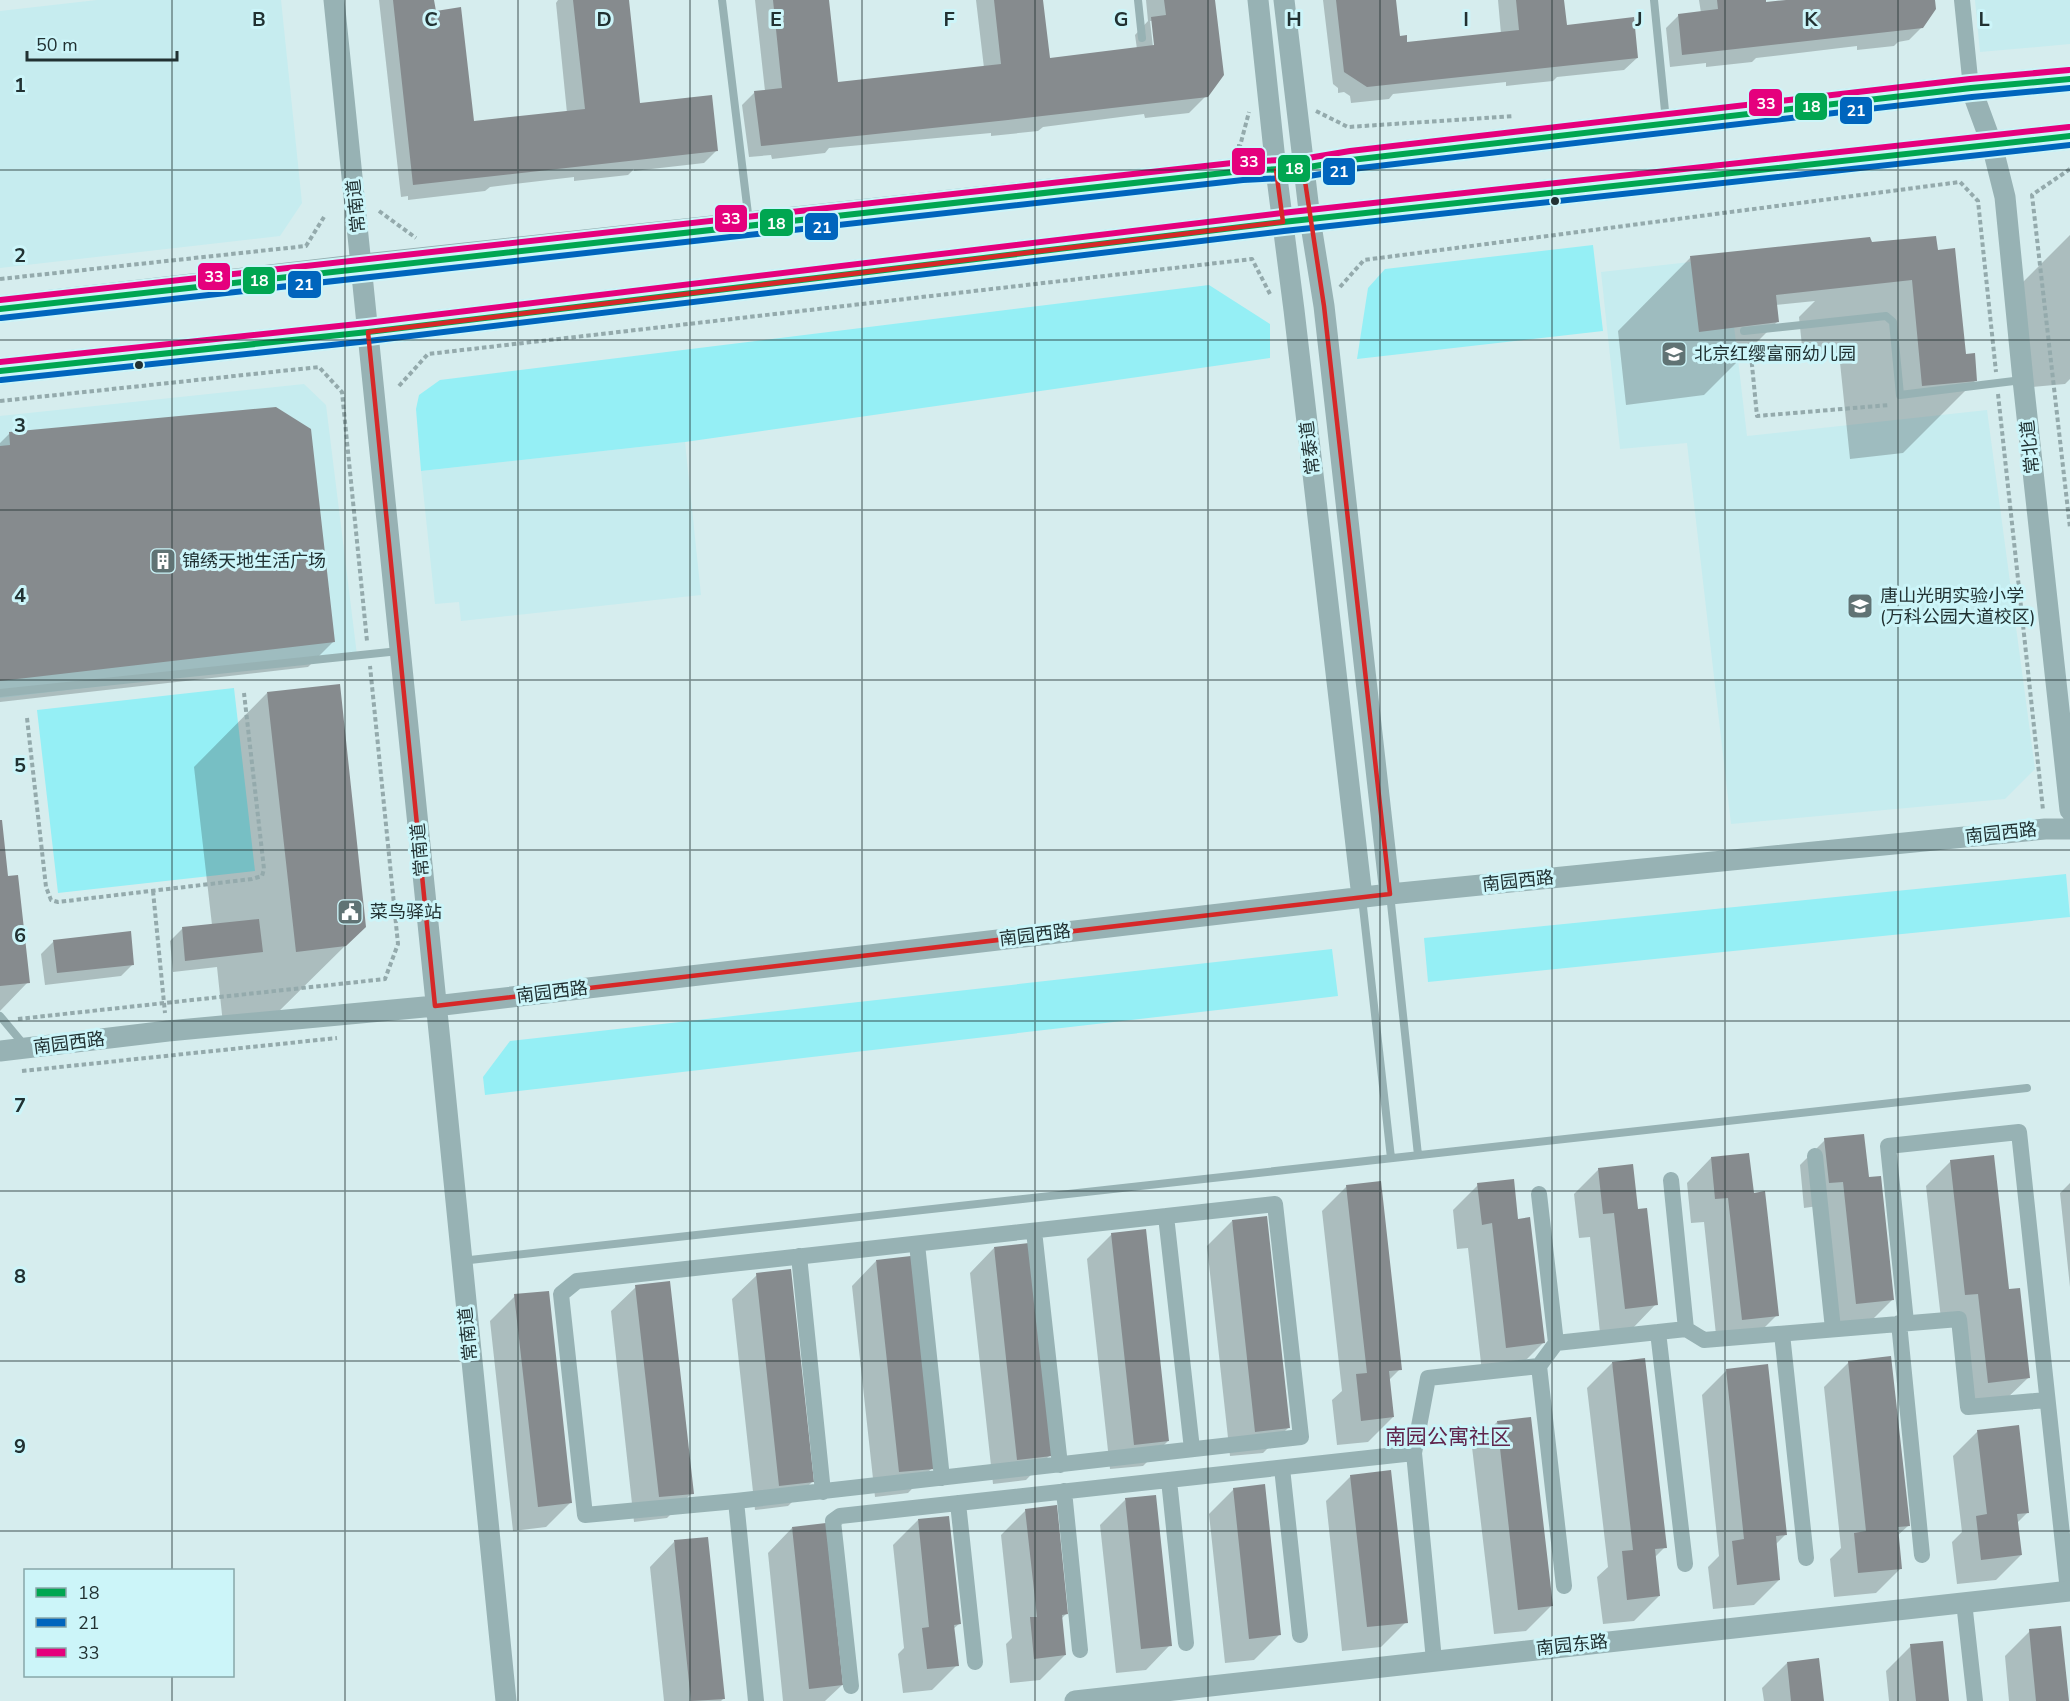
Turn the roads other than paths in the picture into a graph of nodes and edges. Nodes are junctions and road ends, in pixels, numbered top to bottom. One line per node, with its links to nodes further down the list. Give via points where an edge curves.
1 (334, 0): 18 (street, 常南道)
2 (722, 0): 17 (lane)
3 (1138, 0): 8 (lane)
4 (1258, 0): 15 (street, 常泰道)
5 (1284, 0): 14 (street, 常泰道)
6 (1654, 0): 11 (lane)
7 (1962, 0): 10 (street)
8 (1142, 39)
9 (2070, 79): 10 (main road)
10 (1971, 88): 11 (main road); 13 (street, 常北道)
11 (1666, 124): 14 (main road)
12 (2070, 136): 13 (main road)
13 (1992, 145): 16 (main road); 23 (street, 常北道, via 2005,197)
14 (1303, 168): 15 (main road); 16 (street, 常泰道)
15 (1276, 170): 16 (street, 常泰道); 17 (main road)
16 (1296, 221): 21 (main road); 28 (street, 常泰道, via 1324,306); 29 (street, 常泰道)
17 (749, 225): 18 (main road)
18 (362, 267): 19 (main road); 21 (street, 常南道)
19 (0, 309)
20 (1744, 331): 23 (lane, via 1886,316 1893,322 1900,395)
21 (368, 332): 22 (main road); 24 (street, 常南道)
22 (0, 371)
23 (2023, 380): 26 (street, 常北道)
24 (402, 650): 25 (lane); 30 (street, 常南道)
25 (0, 693)
26 (2070, 810)
27 (2070, 829): 28 (street, 南园西路)
28 (1390, 894): 29 (street, 南园西路); 35 (lane)
29 (1362, 897): 30 (street, 南园西路); 37 (lane)
30 (435, 1006): 32 (street, 南园西路); 44 (street, 常南道)
31 (2, 1018): 32 (lane)
32 (27, 1048): 33 (street, 南园西路)
33 (0, 1051)
34 (2027, 1089): 35 (lane)
35 (1418, 1155): 37 (lane)
36 (1815, 1156): 47 (street)
37 (1391, 1158): 44 (lane)
38 (1671, 1180): 46 (street)
39 (1539, 1194): 50 (street)
40 (1166, 1216): 41 (street); 53 (street); 53 (street, via 1275,1204 1300,1426 1301,1437)
41 (1034, 1231): 42 (street); 55 (street)
42 (917, 1244): 43 (street); 57 (street)
43 (799, 1256): 60 (street); 61 (street, via 577,1281 561,1294 585,1515)
44 (461, 1261): 75 (street, 常南道)
45 (1902, 1322): 47 (street); 52 (street, via 1959,1319 1968,1407); 52 (street, via 1888,1146 2019,1132); 63 (street)
46 (1686, 1329): 48 (street); 49 (street, via 1704,1340)
47 (1833, 1329): 49 (street)
48 (1658, 1332): 50 (street); 65 (street)
49 (1782, 1334): 64 (street)
50 (1556, 1343): 51 (street)
51 (1539, 1366): 54 (street, via 1428,1378); 66 (street)
52 (2047, 1400): 67 (street)
53 (1192, 1449): 55 (street)
54 (1414, 1454): 56 (street); 72 (street)
55 (1060, 1465): 57 (street)
56 (1282, 1468): 58 (street); 69 (street)
57 (942, 1478): 60 (street)
58 (1169, 1480): 59 (street); 70 (street)
59 (1064, 1491): 62 (street); 71 (street)
60 (823, 1492): 61 (street)
61 (736, 1502): 76 (street)
62 (958, 1503): 73 (street); 74 (street, via 840,1516 833,1521)
63 (1922, 1555)
64 (1806, 1558)
65 (1685, 1564)
66 (1564, 1586)
67 (2069, 1591): 68 (street, 南园东路)
68 (1964, 1602): 72 (street, 南园东路); 78 (street)
69 (1300, 1635)
70 (1186, 1643)
71 (1080, 1650)
72 (1434, 1660): 77 (street, 南园东路)
73 (975, 1662)
74 (851, 1686)
75 (506, 1701)
76 (756, 1701)
77 (1075, 1701)
78 (1975, 1701)

